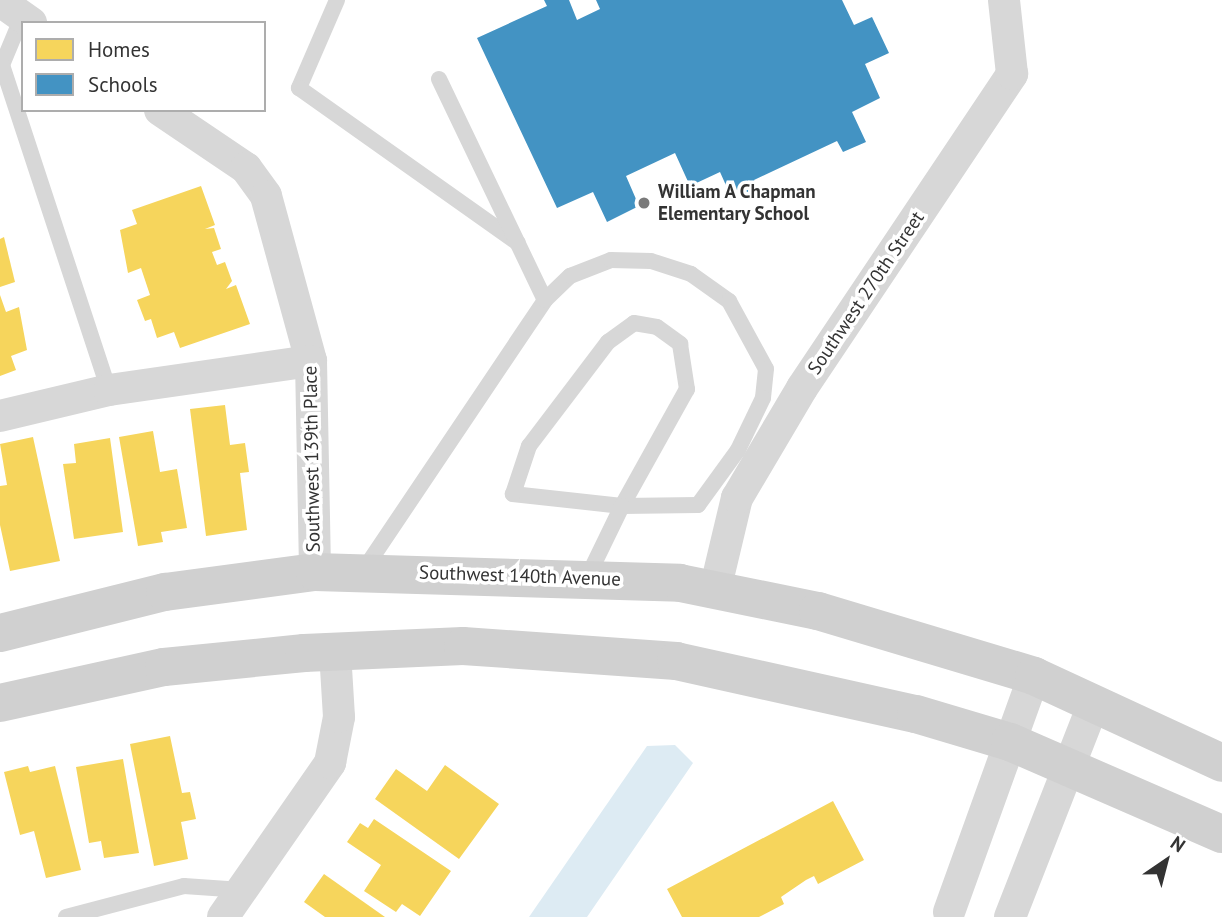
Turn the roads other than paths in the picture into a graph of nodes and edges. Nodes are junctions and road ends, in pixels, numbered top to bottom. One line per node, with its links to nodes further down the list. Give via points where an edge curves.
1 (337, 0): 6 (lane, via 299,88)
2 (1004, 0): 15 (street, Southwest 270th Street, via 1012,74 802,388 737,498)
3 (18, 14): 9 (lane, via 2,65)
4 (439, 79): 6 (lane)
5 (163, 112): 8 (street, Southwest 139th Place, via 246,168 266,196)
6 (518, 243): 7 (lane)
7 (545, 300): 11 (lane, via 570,276 611,260 650,261 691,274 729,301 766,369 763,398 738,450 698,505); 12 (lane)
8 (311, 361): 9 (street); 13 (street, Southwest 139th Place)
9 (109, 390): 10 (street)
10 (0, 416)
11 (622, 506): 11 (lane, via 687,389 680,344 657,327 634,323 608,342 530,446 513,494); 14 (lane)
12 (363, 571): 13 (street, Southwest 140th Avenue); 14 (street, Southwest 140th Avenue)
13 (315, 572): 16 (street, Southwest 140th Avenue, via 165,592)
14 (587, 578): 15 (street, Southwest 140th Avenue)
15 (715, 590): 18 (street, Southwest 140th Avenue, via 818,611)
16 (0, 633)
17 (335, 652): 19 (street, via 164,667); 21 (street, via 463,646 676,661 916,713); 25 (street, via 339,717 330,763)
18 (1034, 676): 20 (street, Southwest 140th Avenue); 21 (street)
19 (0, 703)
20 (1094, 704): 22 (street, Southwest 140th Avenue); 23 (street)
21 (1010, 742): 23 (street); 26 (street)
22 (1222, 763)
23 (1072, 767): 24 (street); 29 (street)
24 (1222, 834)
25 (242, 890): 27 (lane, via 184,886); 28 (street)
26 (946, 915)
27 (66, 917)
28 (223, 917)
29 (1010, 917)

